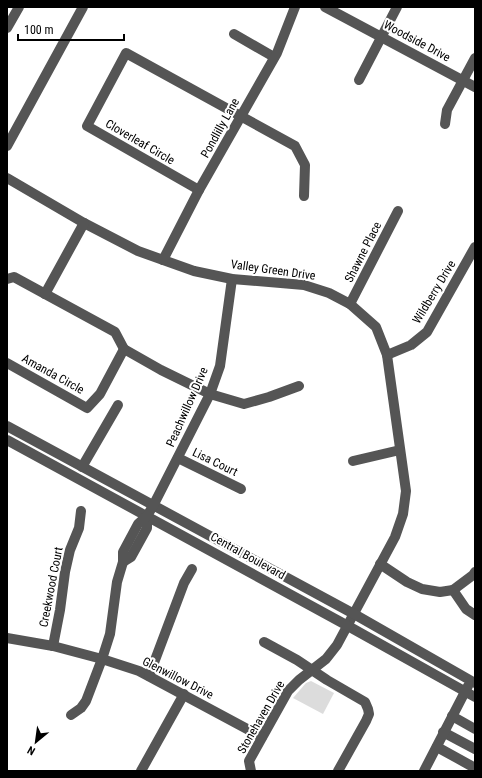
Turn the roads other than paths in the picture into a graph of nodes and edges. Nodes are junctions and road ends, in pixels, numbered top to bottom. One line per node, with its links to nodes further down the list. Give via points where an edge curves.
1 (19, 7): 6 (street)
2 (83, 7): 16 (street)
3 (296, 7): 9 (street, Pondlilly Lane)
4 (325, 7): 8 (street, Woodside Drive)
5 (397, 7): 8 (street)
6 (7, 28)
7 (234, 34): 9 (street)
8 (382, 37): 11 (street); 12 (street, Woodside Drive)
9 (274, 57): 14 (street, Pondlilly Lane)
10 (475, 58): 12 (street)
11 (359, 80)
12 (463, 80): 13 (street, Woodside Drive); 15 (street, via 447,110)
13 (475, 87)
14 (241, 117): 18 (street, Pondlilly Lane); 18 (street, Cloverleaf Circle, via 126,53 87,126); 19 (street, via 295,146 305,165)
15 (445, 124)
16 (7, 146)
17 (7, 178): 21 (street, Valley Green Drive)
18 (200, 190): 23 (street, Pondlilly Lane)
19 (304, 196)
20 (398, 211): 28 (street, Shawne Place)
21 (84, 223): 23 (street, Valley Green Drive, via 138,251); 27 (street)
22 (475, 247): 24 (street, Wildberry Drive)
23 (163, 260): 25 (street, Valley Green Drive, via 194,271)
24 (472, 261): 30 (street, Wildberry Drive, via 427,332 411,345)
25 (232, 278): 28 (street, Valley Green Drive, via 304,285 329,293); 33 (street, Peachwillow Drive, via 220,366)
26 (7, 279): 27 (street, via 14,277)
27 (45, 294): 29 (street, via 115,332)
28 (350, 304): 30 (street, Valley Green Drive, via 376,327)
29 (124, 349): 31 (street, Amanda Circle, via 100,394 87,408); 33 (street)
30 (388, 355): 37 (street, Valley Green Drive)
31 (7, 363)
32 (299, 386): 33 (street, via 244,404)
33 (210, 394): 38 (street, Peachwillow Drive)
34 (118, 405): 40 (street)
35 (7, 426): 40 (street, Central Boulevard)
36 (7, 440): 44 (street, Central Boulevard)
37 (400, 450): 39 (street); 45 (street, Valley Green Drive, via 406,490 404,514)
38 (178, 458): 41 (street, Lisa Court); 42 (street, Peachwillow Drive)
39 (353, 461)
40 (82, 467): 42 (street, Central Boulevard)
41 (240, 489)
42 (153, 506): 44 (street, Peachwillow Drive); 49 (street, Central Boulevard)
43 (81, 511): 54 (street, Creekwood Court, via 79,528 65,572)
44 (148, 516): 51 (street, Central Boulevard); 55 (street, Peachwillow Drive, via 147,528 131,557 123,562 117,582 110,634)
45 (380, 564): 48 (street, via 422,589 440,592); 49 (street, Valley Green Drive)
46 (192, 569): 57 (street, via 184,583)
47 (475, 572): 48 (street)
48 (453, 590): 50 (street, via 466,609)
49 (354, 614): 51 (street, Valley Green Drive); 58 (street, Central Boulevard)
50 (475, 615)
51 (348, 626): 56 (street, Stonehaven Drive, via 332,653); 59 (street, Central Boulevard)
52 (7, 638): 54 (street, Glenwillow Drive)
53 (264, 642): 56 (street)
54 (52, 646): 55 (street, Glenwillow Drive)
55 (102, 659): 57 (street, Glenwillow Drive); 62 (street, Peachwillow Drive, via 86,701)
56 (311, 670): 66 (street, Stonehaven Drive, via 288,691); 73 (street, via 361,699 368,709 366,721)
57 (149, 676): 60 (street, Glenwillow Drive)
58 (473, 682): 59 (street)
59 (465, 691): 61 (street, Central Boulevard); 63 (street)
60 (184, 694): 66 (street, Glenwillow Drive); 71 (street)
61 (475, 697)
62 (71, 715)
63 (452, 716): 64 (street); 65 (street)
64 (475, 729)
65 (443, 732): 67 (street); 68 (street)
66 (262, 737): 72 (street, Stonehaven Drive, via 250,761)
67 (437, 746): 69 (street); 70 (street)
68 (475, 750)
69 (475, 768)
70 (428, 770)
71 (141, 771)
72 (251, 771)
73 (338, 771)

